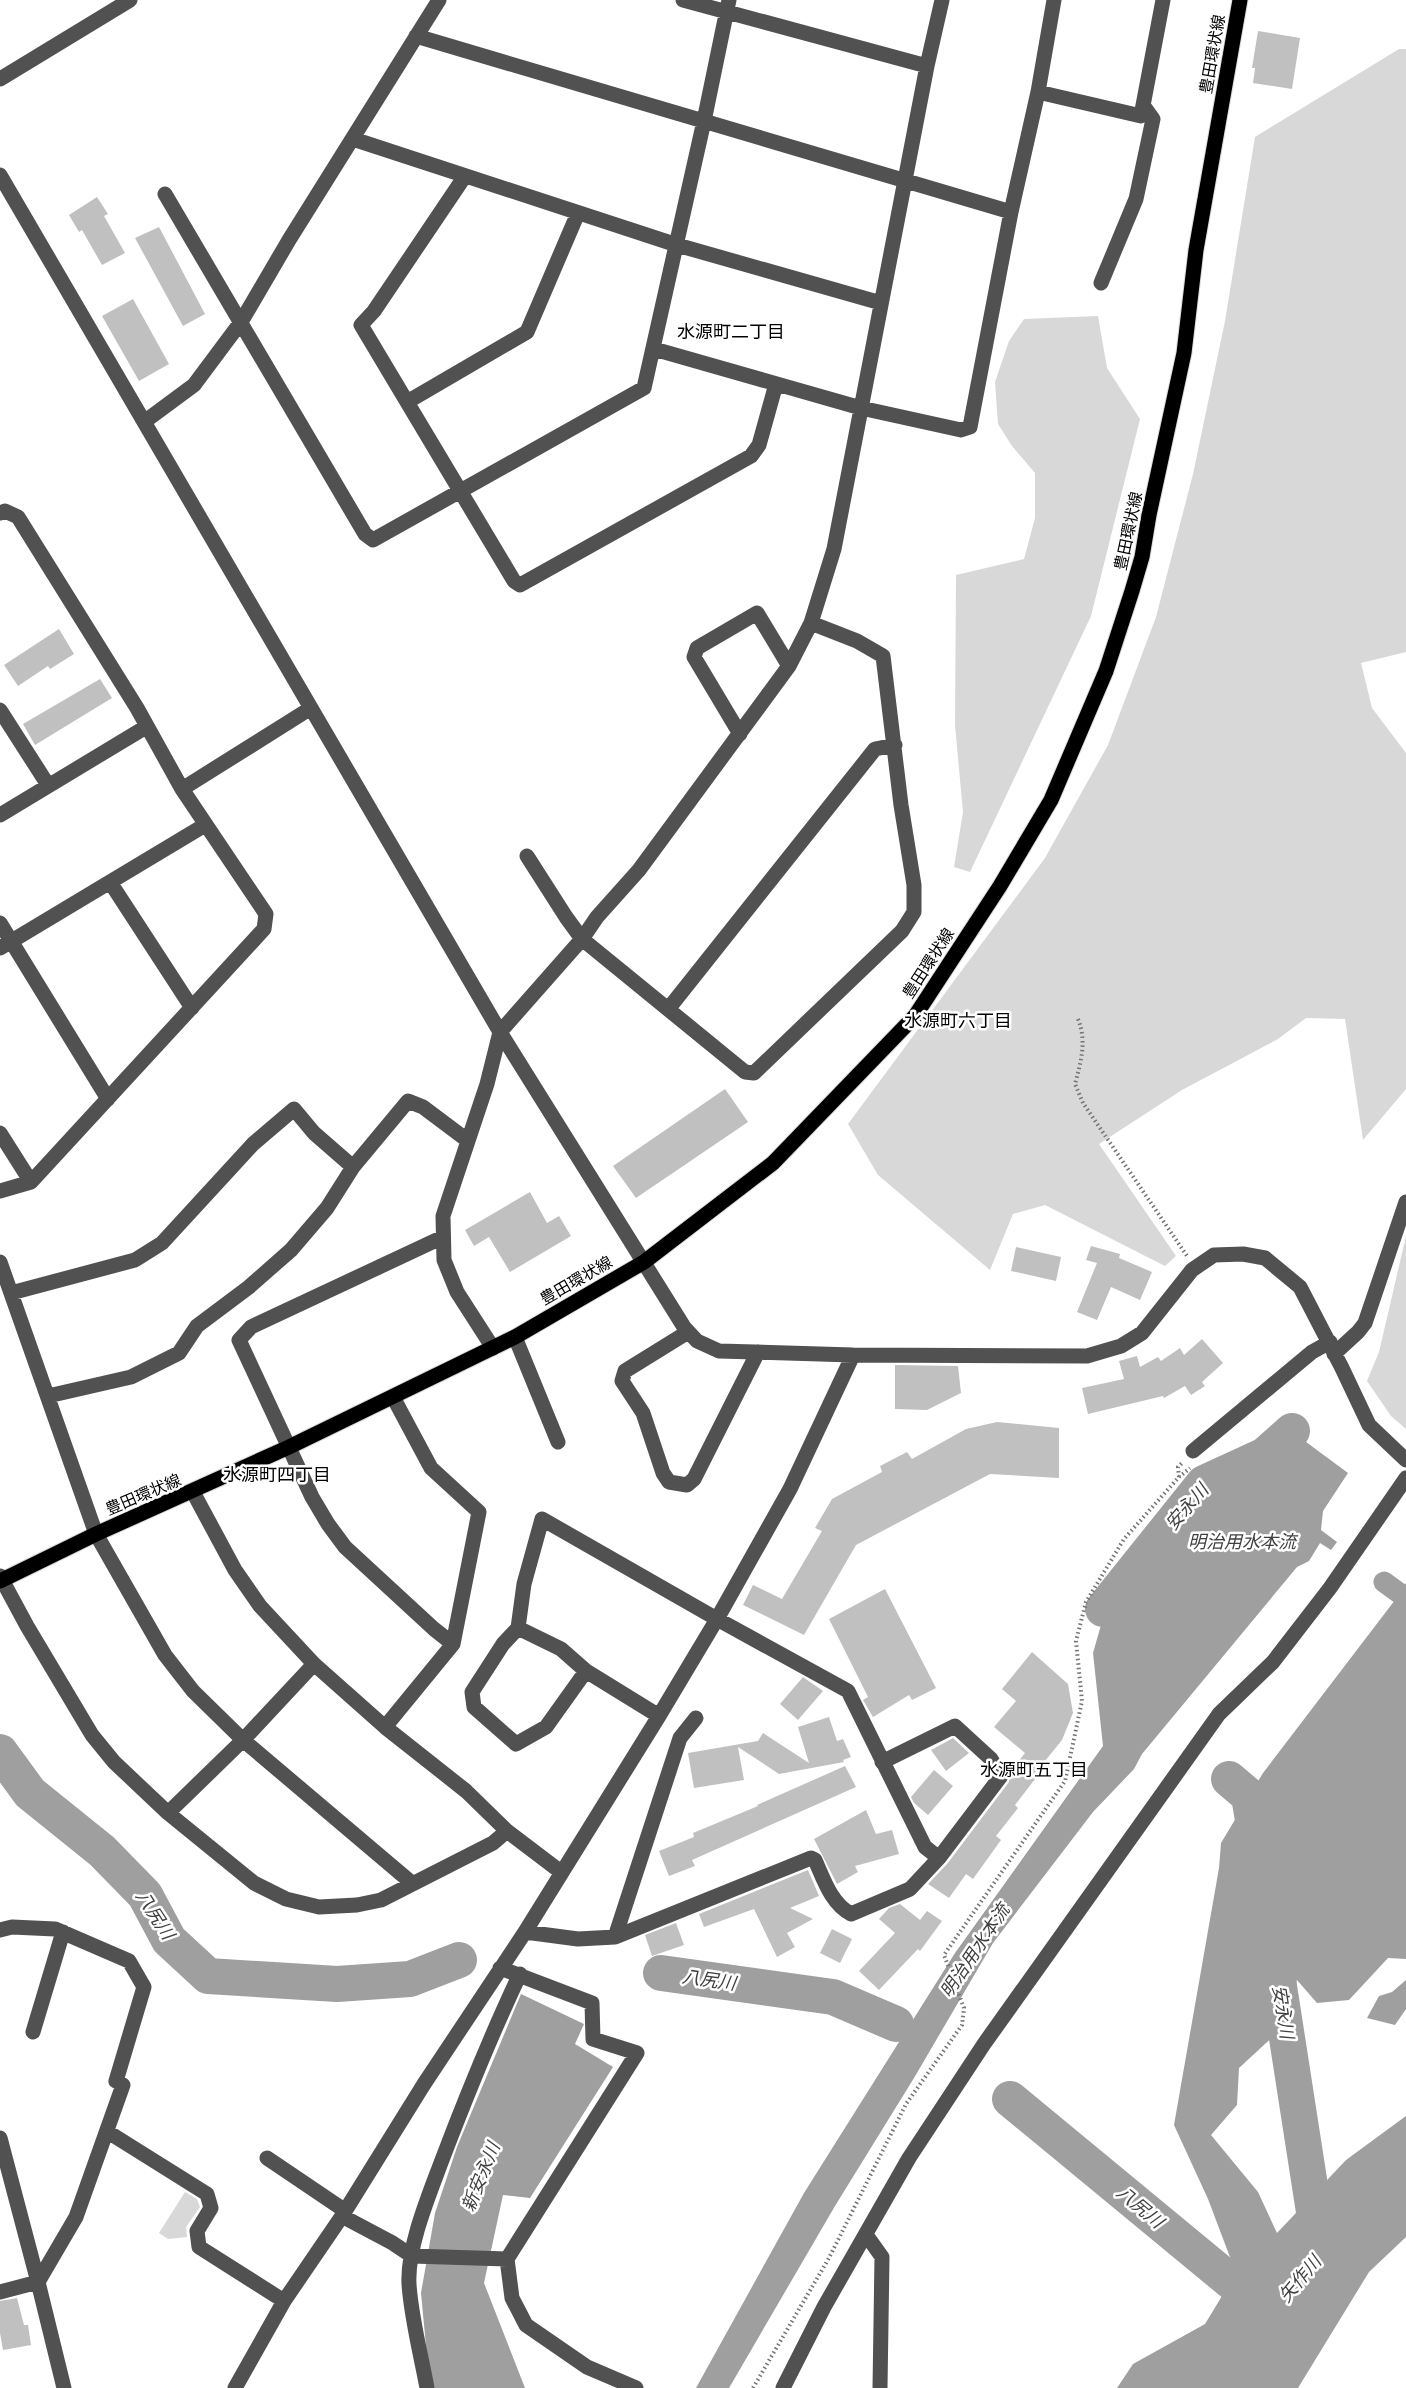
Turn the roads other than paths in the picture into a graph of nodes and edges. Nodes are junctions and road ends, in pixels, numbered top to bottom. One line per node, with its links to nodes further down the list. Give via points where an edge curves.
1 (130, 0): 11 (street)
2 (440, 0): 9 (street)
3 (683, 0): 8 (street)
4 (942, 0): 10 (street)
5 (1054, 0): 12 (street)
6 (1163, 0): 13 (street)
7 (1240, 0): 61 (main road, 豊田環状線, via 1196,250 1184,353 1142,557 1106,671 1051,800 915,1016 773,1162)
8 (728, 5): 10 (street); 14 (street)
9 (416, 36): 14 (street); 15 (street)
10 (927, 66): 18 (street)
11 (0, 79)
12 (1038, 92): 13 (street, via 1141,116); 20 (street)
13 (1143, 105): 23 (street, via 1152,119 1136,199)
14 (704, 121): 18 (street); 22 (street)
15 (353, 139): 17 (street); 25 (street)
16 (0, 175): 30 (street)
17 (465, 176): 21 (street); 28 (street, via 361,325)
18 (906, 181): 20 (street); 24 (street)
19 (165, 194): 25 (street)
20 (1011, 212): 29 (street, via 970,428 961,430)
21 (578, 213): 22 (street); 28 (street, via 526,332)
22 (677, 245): 24 (street); 26 (street)
23 (1101, 283)
24 (881, 303): 29 (street)
25 (242, 322): 30 (street, via 194,385); 31 (street, via 365,534 373,540)
26 (654, 349): 27 (street); 31 (street, via 644,388)
27 (776, 384): 29 (street); 31 (street, via 759,445 751,456 520,585 514,582)
28 (407, 402): 31 (street)
29 (861, 408): 33 (street, via 834,549)
30 (144, 422): 35 (street)
31 (458, 492)
32 (0, 513): 37 (street, via 18,518)
33 (811, 624): 34 (street); 39 (street, via 857,640 883,656)
34 (789, 666): 38 (street); 38 (street, via 757,613 697,648 694,657)
35 (311, 708): 41 (street); 51 (street)
36 (0, 710): 40 (street)
37 (146, 727): 40 (street); 41 (street)
38 (740, 734): 47 (street, via 639,870)
39 (895, 745): 50 (street, via 875,749); 50 (street, via 914,885 914,912 902,931 754,1073 745,1072)
40 (48, 785): 42 (street)
41 (182, 789): 43 (street)
42 (0, 815)
43 (205, 825): 45 (street); 49 (street, via 266,914 264,929)
44 (527, 856): 47 (street)
45 (110, 882): 48 (street); 49 (street)
46 (0, 923): 48 (street)
47 (582, 939): 50 (street); 51 (street)
48 (5, 944): 52 (street)
49 (192, 1008): 52 (street)
50 (669, 1008)
51 (500, 1032): 54 (street); 61 (street)
52 (108, 1099): 56 (street)
53 (0, 1133): 56 (street)
54 (467, 1140): 55 (street, via 423,1107 408,1101); 59 (street, via 443,1216)
55 (353, 1167): 62 (street, via 314,1133 294,1109 252,1144 162,1243 135,1260); 69 (street, via 327,1208 291,1250 197,1326 179,1353 131,1377)
56 (31, 1182): 57 (street)
57 (0, 1191)
58 (1406, 1202): 66 (street, via 1365,1323)
59 (443, 1237): 65 (street, via 444,1260 457,1292); 72 (street, via 251,1327 240,1340)
60 (0, 1262): 62 (street)
61 (644, 1262): 63 (street); 64 (main road, 豊田環状線)
62 (11, 1293): 69 (street)
63 (688, 1332): 67 (street, via 718,1351); 67 (street, via 625,1371 622,1381 638,1402 669,1482 687,1485 694,1479)
64 (515, 1338): 65 (main road, 豊田環状線); 71 (street)
65 (493, 1348): 70 (main road, 豊田環状線)
66 (1332, 1348): 68 (street, via 1300,1287 1265,1258 1243,1254 1214,1255 1192,1270 1142,1333 1121,1346 1088,1356); 73 (street, via 1312,1352); 74 (street, via 1369,1425)
67 (758, 1352): 68 (street)
68 (853, 1355): 79 (street, via 790,1489)
69 (48, 1396): 77 (street)
70 (393, 1396): 72 (main road, 豊田環状線); 81 (street, via 431,1468 479,1512)
71 (558, 1442)
72 (289, 1447): 76 (main road, 豊田環状線); 81 (street, via 312,1497 345,1547)
73 (1194, 1457)
74 (1406, 1460)
75 (1406, 1478): 105 (street, via 1273,1662 1219,1714 1066,1926 909,2158)
76 (192, 1492): 77 (main road, 豊田環状線); 82 (street, via 235,1570 260,1606)
77 (96, 1534): 78 (main road, 豊田環状線); 87 (street, via 165,1655 193,1690)
78 (0, 1579): 89 (street, via 92,1735)
79 (717, 1619): 80 (street, via 542,1519 524,1584); 84 (street); 88 (street, via 848,1691)
80 (518, 1628): 83 (street, via 561,1649); 83 (street, via 472,1692 474,1707 516,1744 546,1727)
81 (453, 1644): 86 (street)
82 (314, 1664): 86 (street); 87 (street)
83 (586, 1671): 84 (street)
84 (659, 1716): 92 (street)
85 (696, 1718): 97 (street, via 680,1738)
86 (385, 1727): 90 (street, via 466,1791)
87 (243, 1740): 89 (street); 93 (street)
88 (882, 1762): 91 (street, via 926,1847); 91 (street, via 956,1726 991,1759 1001,1776)
89 (168, 1814): 93 (street, via 254,1883 286,1899 319,1907 357,1905 381,1900)
90 (507, 1831): 92 (street); 93 (street, via 493,1843)
91 (939, 1858): 97 (street, via 910,1889 851,1914 836,1902 812,1858)
92 (561, 1872): 96 (street)
93 (413, 1884)
94 (0, 1930): 95 (street, via 12,1927)
95 (63, 1932): 100 (street); 101 (street, via 129,1961 144,1987 116,2081 123,2085)
96 (525, 1932): 97 (street, via 578,1939); 98 (street)
97 (615, 1937)
98 (500, 1968): 99 (street); 104 (street)
99 (520, 1974): 106 (street, via 455,2128 422,2215); 107 (street, via 592,2002 593,2039 637,2053)
100 (33, 2032)
101 (108, 2132): 108 (street, via 76,2217); 110 (street, via 207,2194 211,2208 197,2231 199,2247)
102 (0, 2138): 108 (street)
103 (267, 2158): 104 (street)
104 (343, 2213): 106 (street); 110 (street)
105 (867, 2236): 115 (street, via 824,2307); 116 (street, via 882,2257)
106 (412, 2256): 107 (street); 113 (street, via 409,2283)
107 (507, 2259): 114 (street, via 512,2298 526,2325 587,2367)
108 (38, 2282): 109 (street); 111 (street)
109 (0, 2292)
110 (284, 2301): 112 (street)
111 (64, 2388)
112 (235, 2388)
113 (427, 2388)
114 (636, 2388)
115 (783, 2388)
116 (880, 2388)

